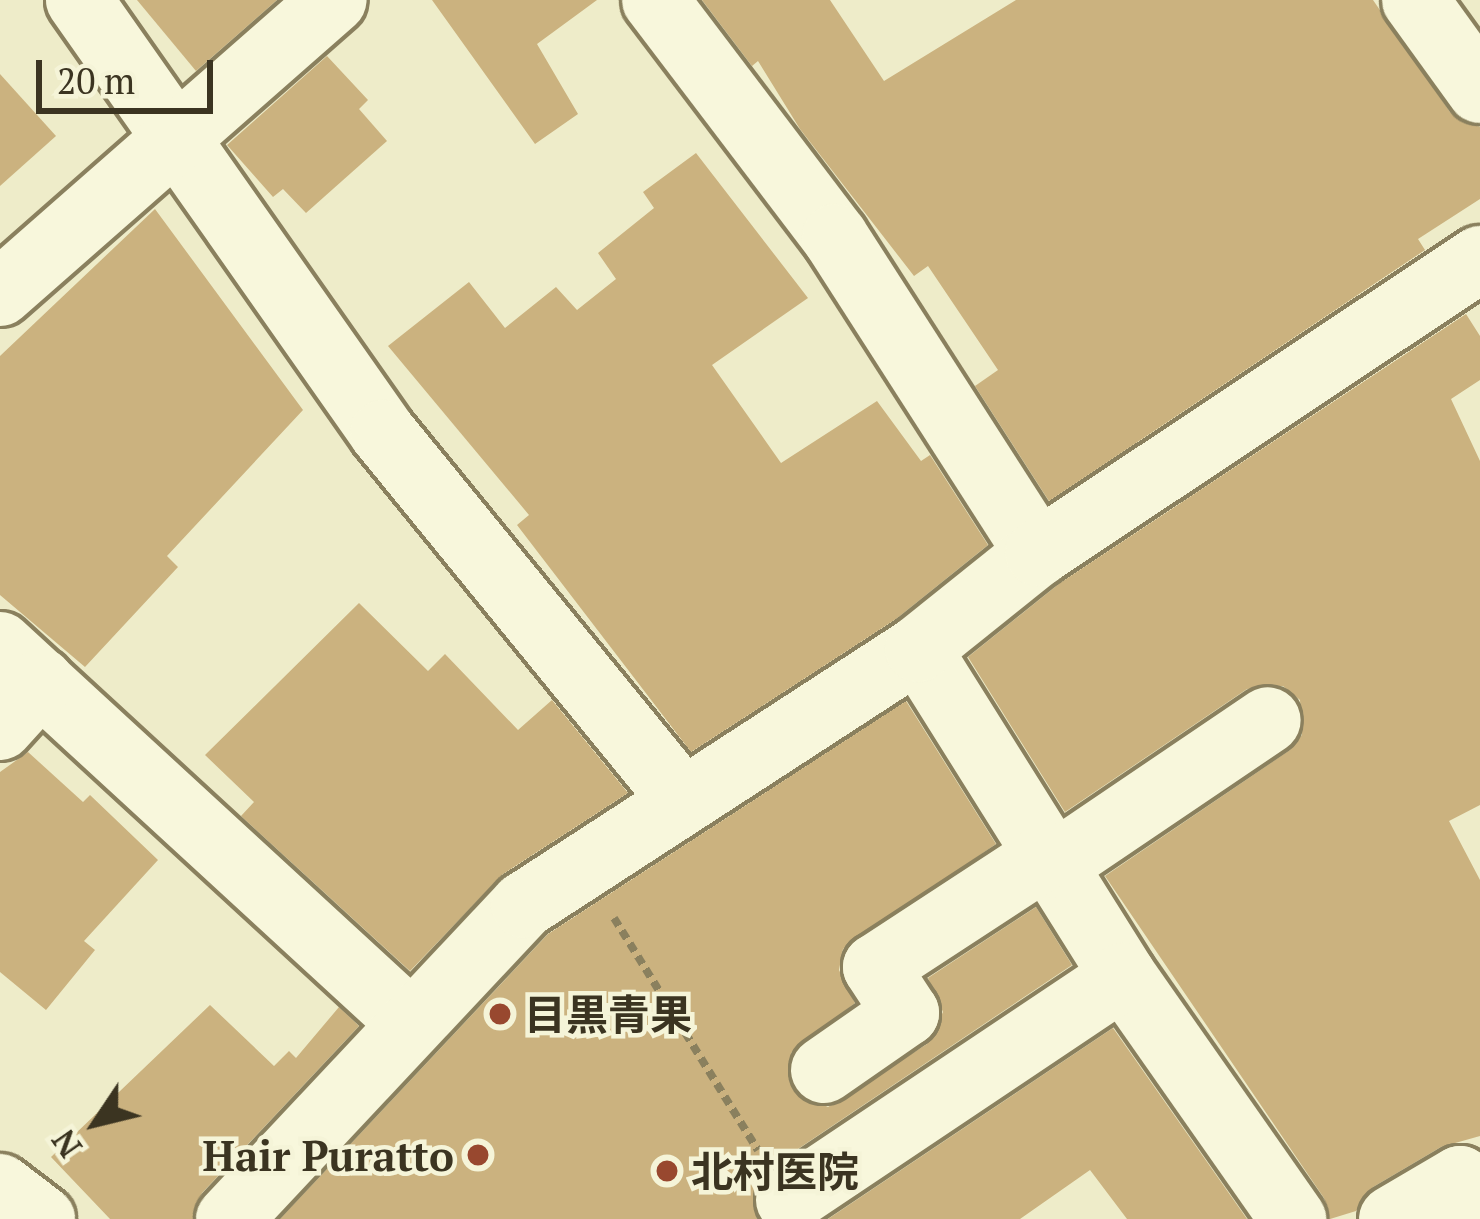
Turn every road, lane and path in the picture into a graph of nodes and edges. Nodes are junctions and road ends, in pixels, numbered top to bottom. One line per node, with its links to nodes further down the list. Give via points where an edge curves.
1 (80, 0): 6 (street)
2 (334, 0): 6 (street)
3 (655, 0): 9 (street, via 836,236)
4 (1415, 0): 5 (street)
5 (1480, 90)
6 (178, 141): 8 (street); 13 (street, via 383,433)
7 (1480, 259): 9 (street)
8 (0, 293)
9 (1038, 553): 10 (street)
10 (918, 649): 13 (street); 14 (street)
11 (14, 685): 17 (street)
12 (1268, 720): 14 (street)
13 (681, 800): 15 (street)
14 (1051, 860): 16 (street); 18 (street, via 876,967 906,1013)
15 (581, 866): 17 (street, via 524,905); 20 (path)
16 (1124, 976): 20 (street); 24 (street)
17 (411, 1023): 23 (street)
18 (824, 1070)
19 (0, 1187): 22 (street)
20 (789, 1200)
21 (1480, 1202): 25 (street, via 1460,1179)
22 (42, 1219)
23 (229, 1219)
24 (1293, 1219)
25 (1392, 1219)

